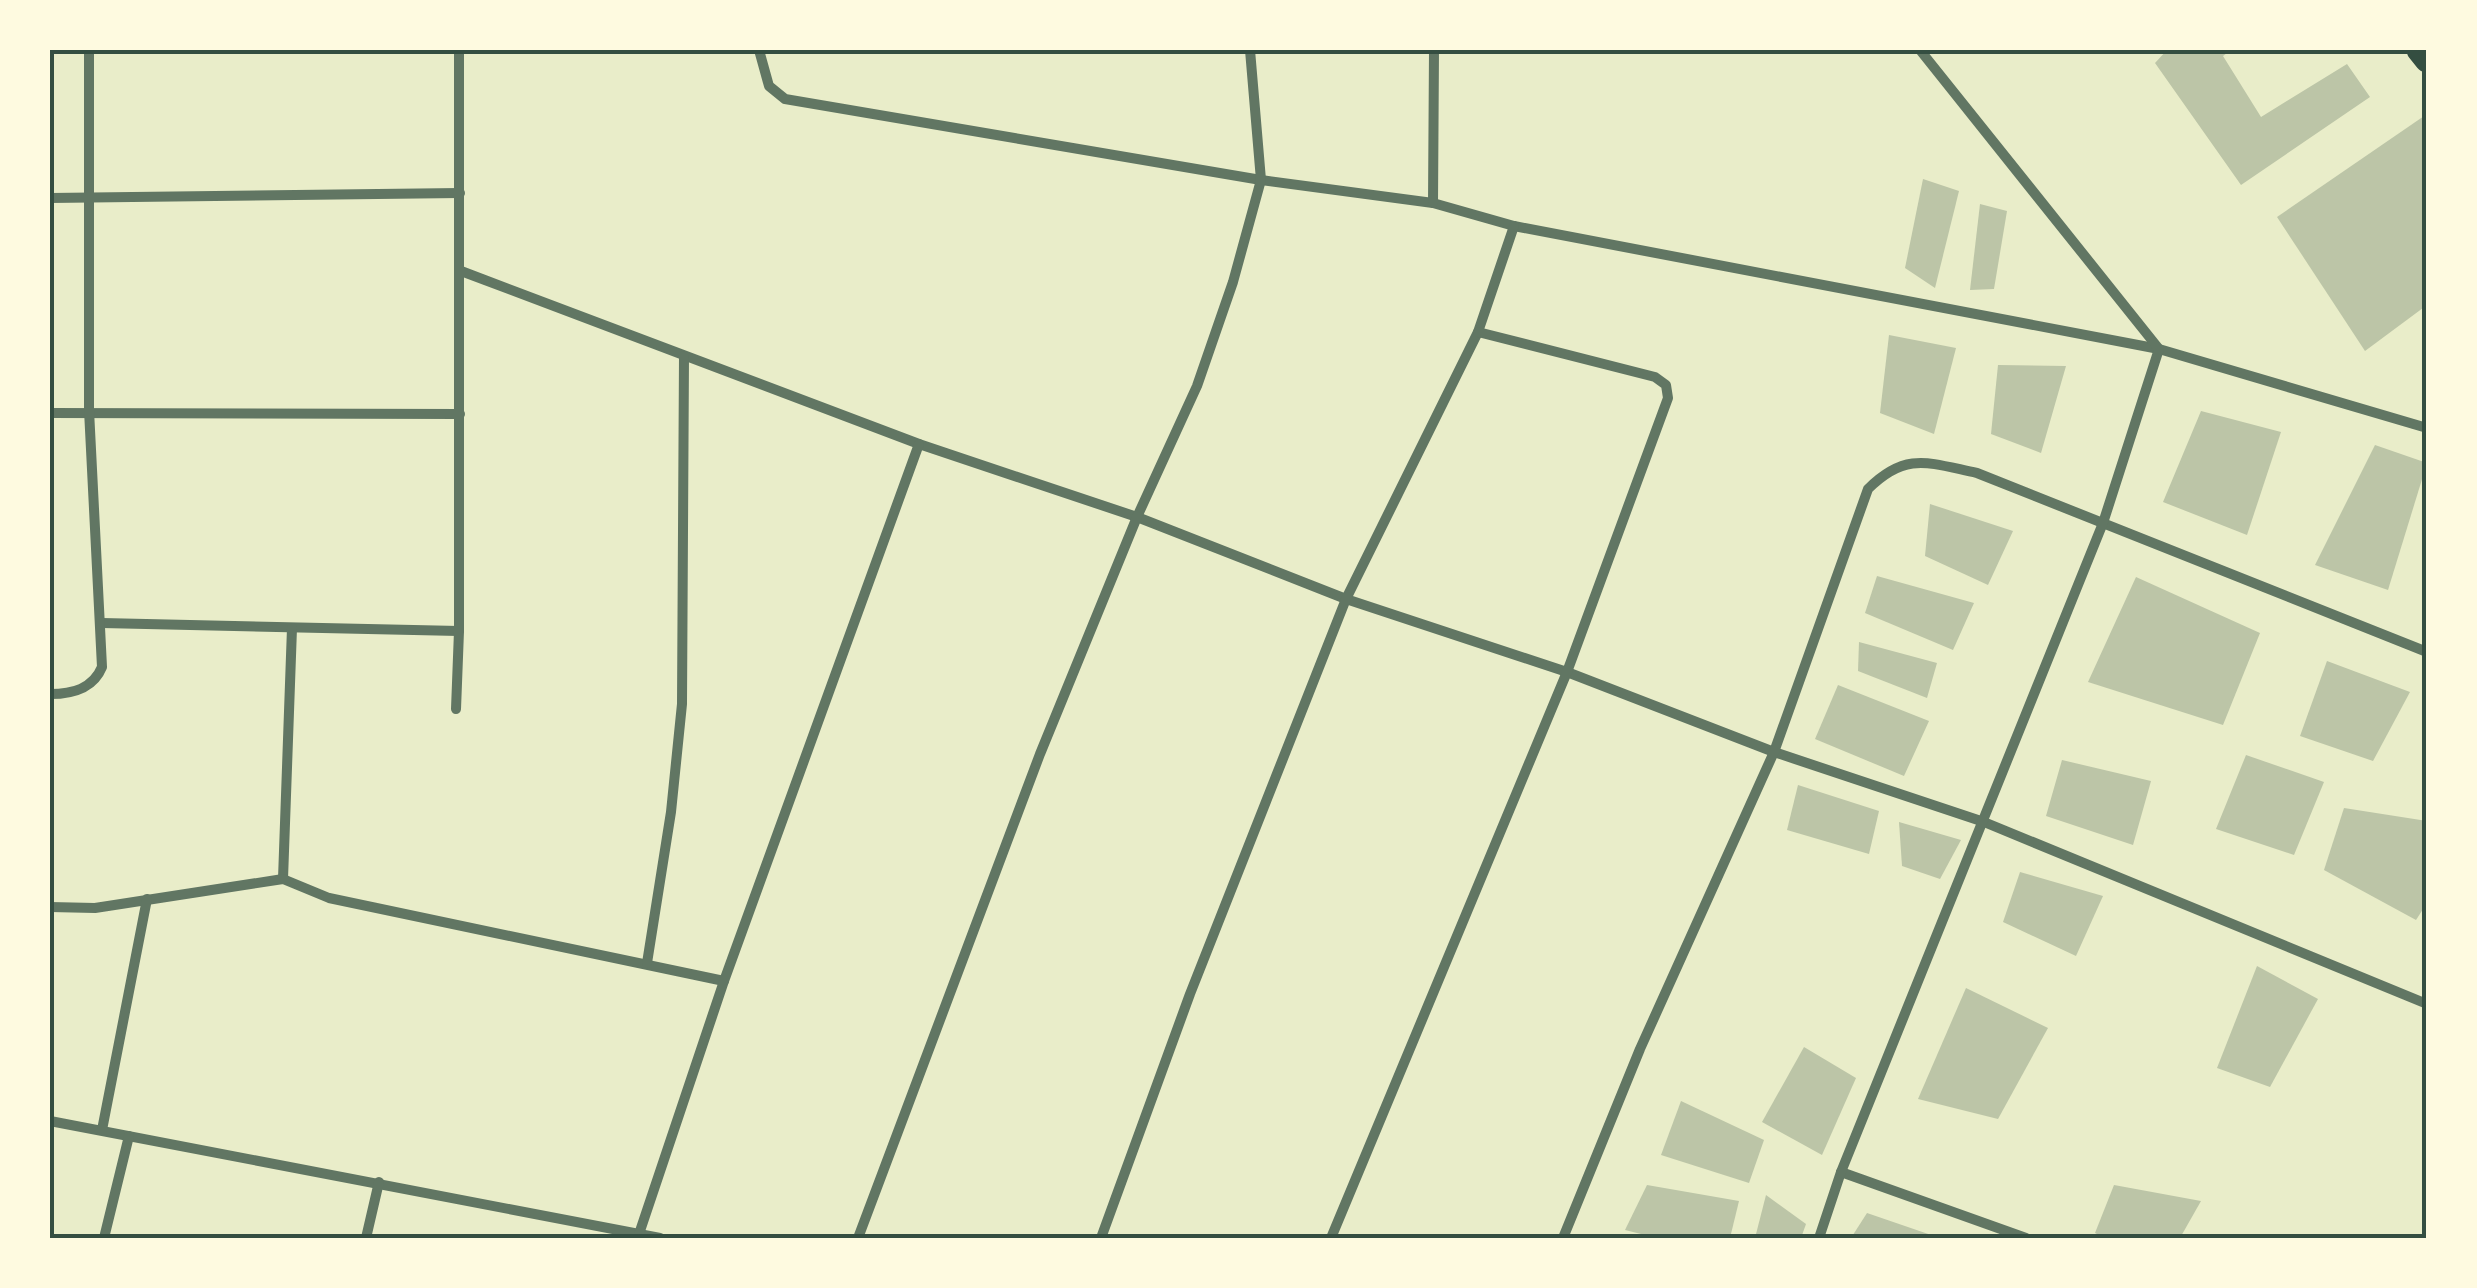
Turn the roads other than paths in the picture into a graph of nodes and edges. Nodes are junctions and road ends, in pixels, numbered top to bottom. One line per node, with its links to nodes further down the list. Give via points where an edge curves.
1 (88, 50): 12 (street)
2 (459, 50): 10 (street)
3 (759, 50): 9 (street, via 769,86 785,99)
4 (1250, 50): 9 (street)
5 (1434, 50): 13 (street)
6 (1920, 50): 17 (street)
7 (2419, 50): 8 (main road)
8 (2427, 60)
9 (1261, 180): 13 (street); 24 (street, via 1197,386)
10 (460, 193): 12 (street); 15 (street)
11 (50, 198): 12 (street)
12 (90, 198): 19 (street)
13 (1433, 204): 14 (street)
14 (1514, 226): 16 (street); 17 (street)
15 (461, 271): 18 (street); 21 (street)
16 (1478, 332): 26 (street); 31 (street, via 1640,372 1666,385 1664,415)
17 (2159, 349): 22 (street); 25 (street)
18 (684, 356): 23 (street); 39 (street, via 682,704)
19 (89, 410): 20 (street); 21 (street); 27 (street)
20 (50, 413)
21 (460, 414): 29 (street)
22 (2427, 428)
23 (919, 444): 24 (street); 40 (street)
24 (1136, 517): 26 (street); 51 (street)
25 (2103, 523): 30 (street); 34 (street, via 1977,474 1920,462 1888,469 1868,490); 35 (street)
26 (1346, 599): 31 (street); 52 (street)
27 (102, 623): 28 (street); 32 (street, via 96,680)
28 (292, 628): 29 (street); 36 (street)
29 (459, 631): 33 (street)
30 (2427, 652)
31 (1567, 672): 34 (street); 53 (street)
32 (50, 694)
33 (456, 709)
34 (1774, 752): 35 (street); 54 (street, via 1640,1048)
35 (1984, 822): 41 (street); 45 (street)
36 (282, 879): 37 (street); 39 (street, via 328,898)
37 (147, 899): 38 (street); 43 (street)
38 (50, 907)
39 (647, 963): 40 (street)
40 (724, 980): 47 (street)
41 (2427, 1004)
42 (50, 1120): 43 (street)
43 (102, 1130): 44 (street)
44 (128, 1136): 46 (street); 48 (street)
45 (1841, 1172): 55 (street); 56 (street)
46 (379, 1182): 47 (street); 49 (street)
47 (640, 1234): 50 (street)
48 (104, 1238)
49 (366, 1238)
50 (660, 1238)
51 (858, 1238)
52 (1102, 1238)
53 (1331, 1238)
54 (1563, 1238)
55 (1818, 1238)
56 (2026, 1238)

